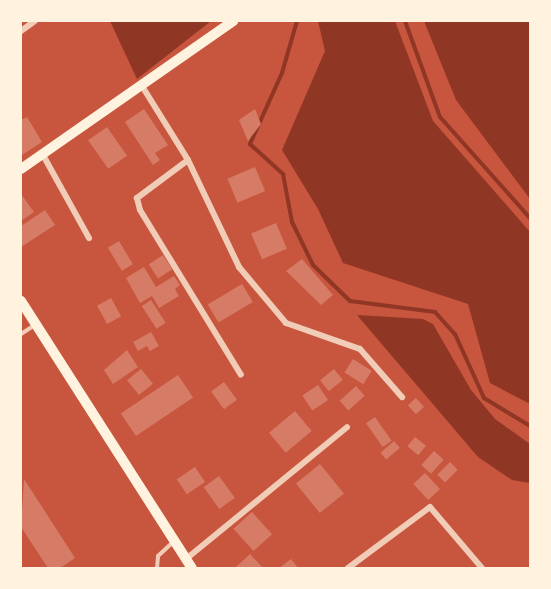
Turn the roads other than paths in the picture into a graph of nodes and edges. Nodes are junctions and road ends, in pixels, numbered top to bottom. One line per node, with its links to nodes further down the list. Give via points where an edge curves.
1 (35, 21): 3 (street)
2 (233, 21): 4 (main road)
3 (21, 31)
4 (142, 86): 5 (main road); 6 (street)
5 (43, 155): 7 (main road); 8 (street)
6 (188, 160): 12 (street, via 137,198 140,210); 13 (street, via 239,267 286,323 360,349)
7 (21, 169)
8 (89, 238)
9 (21, 301): 10 (main road)
10 (35, 324): 11 (lane); 15 (main road)
11 (21, 333)
12 (241, 375)
13 (402, 397)
14 (347, 427): 16 (street)
15 (174, 541): 16 (main road); 17 (lane, via 158,556)
16 (189, 563)
17 (157, 568)
18 (348, 568): 19 (street, via 430,507)
19 (482, 568)

